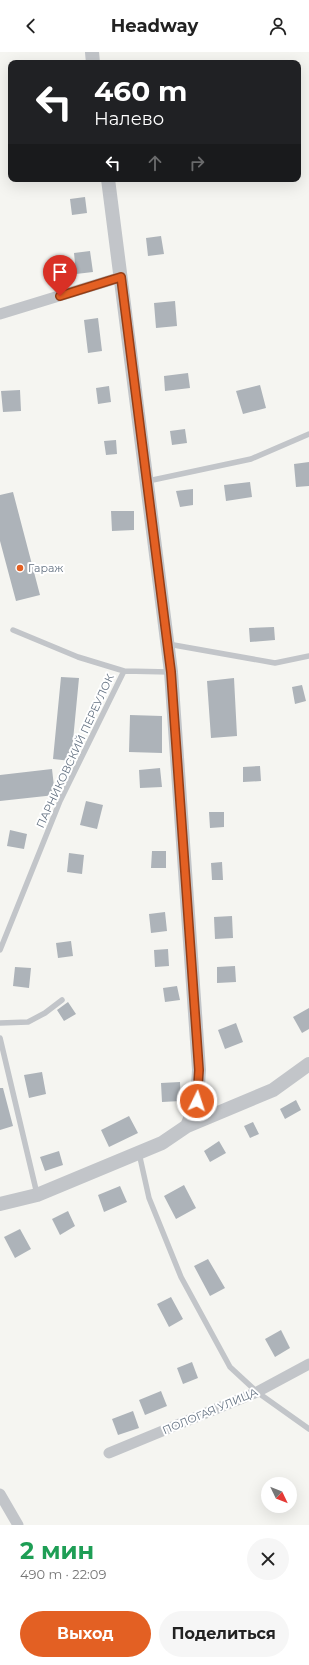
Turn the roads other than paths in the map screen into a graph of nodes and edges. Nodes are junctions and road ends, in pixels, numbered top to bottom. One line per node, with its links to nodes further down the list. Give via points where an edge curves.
1 (108, 182): 2 (street)
2 (121, 277): 3 (street); 5 (street)
3 (0, 314)
4 (309, 434): 5 (lane, via 251,460)
5 (147, 481): 7 (street)
6 (13, 630): 9 (lane, via 78,657)
7 (168, 644): 8 (lane, via 275,663); 10 (street)
8 (309, 656)
9 (124, 671): 10 (lane, ПАРНИКОВСКИЙ ПЕРЕУЛОК); 11 (lane, ПАРНИКОВСКИЙ ПЕРЕУЛОК, via 60,801)
10 (171, 672): 16 (street, via 199,1070 197,1101)
11 (0, 950)
12 (62, 1000): 13 (lane, via 28,1022)
13 (0, 1023)
14 (0, 1038): 18 (lane)
15 (309, 1064): 16 (street, via 273,1090)
16 (187, 1126): 17 (street, via 162,1143)
17 (139, 1153): 18 (street); 21 (lane, via 149,1198 181,1277 230,1367)
18 (37, 1195): 19 (street)
19 (0, 1204)
20 (309, 1364): 21 (street, ПОЛОГАЯ УЛИЦА)
21 (257, 1392): 22 (lane); 23 (street, ПОЛОГАЯ УЛИЦА)
22 (309, 1429)
23 (109, 1453)
24 (0, 1494): 25 (street)
25 (18, 1525)

